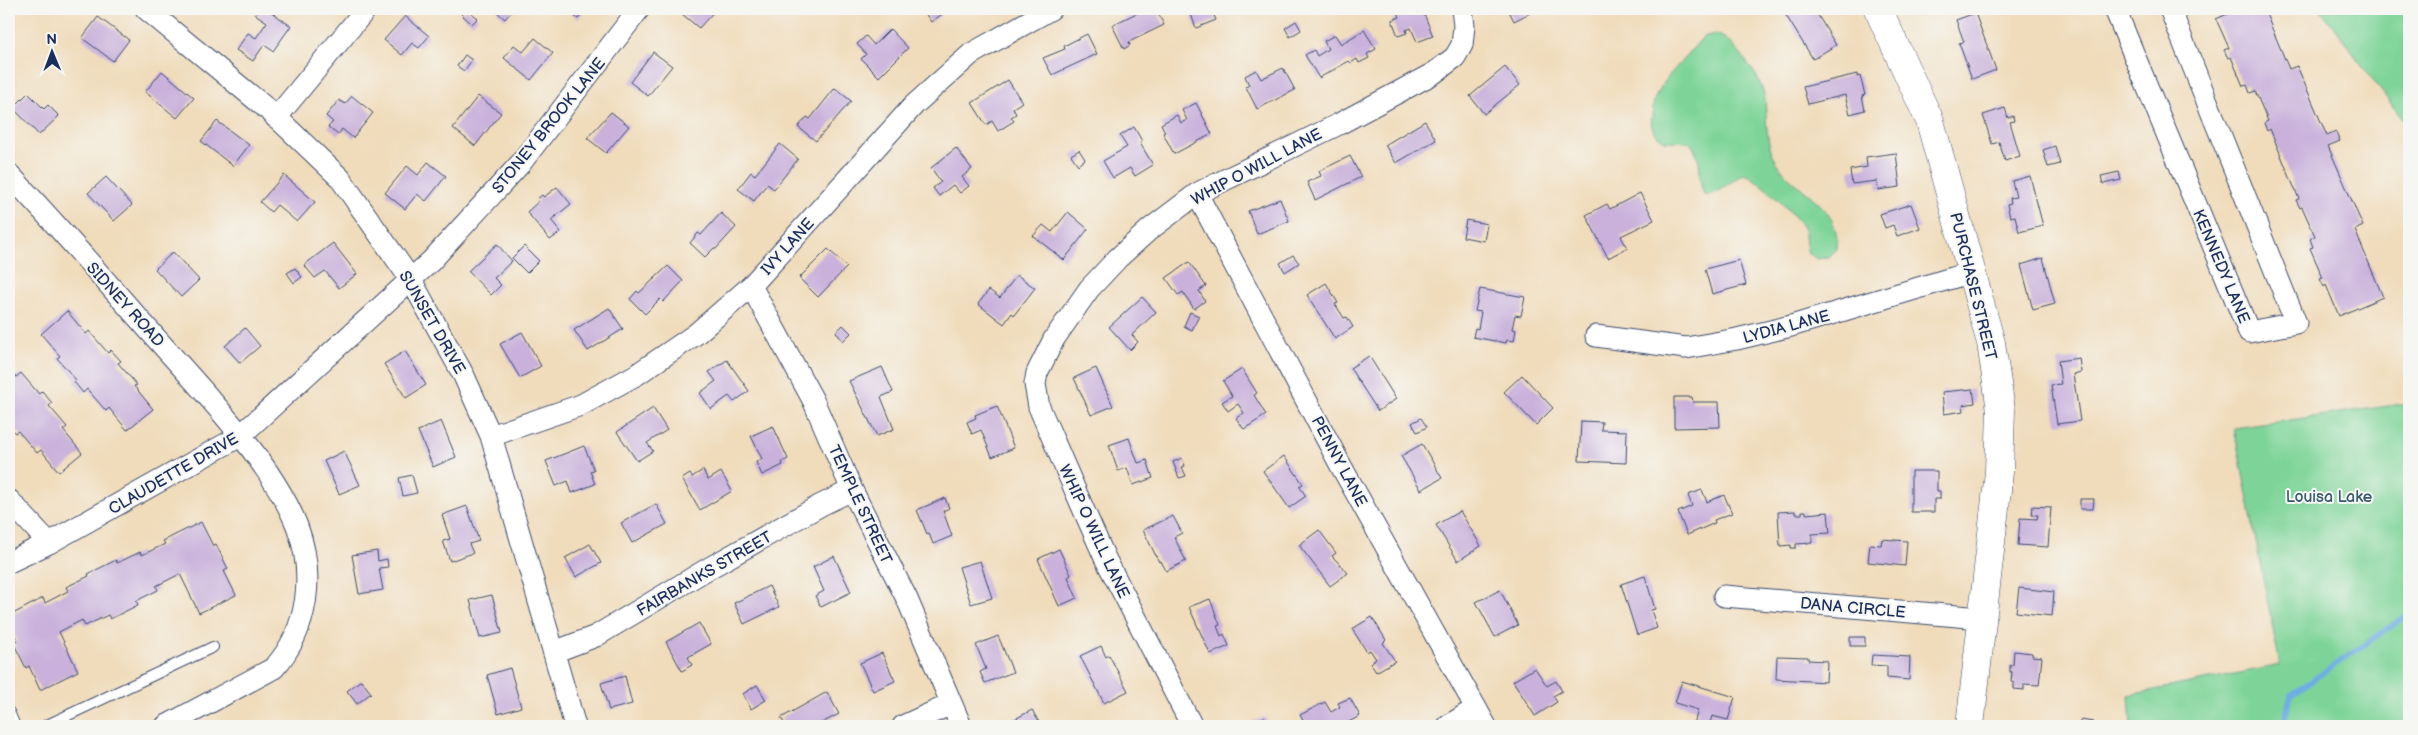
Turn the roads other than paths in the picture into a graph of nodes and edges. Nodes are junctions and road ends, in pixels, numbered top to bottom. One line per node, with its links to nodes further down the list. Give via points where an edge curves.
1 (146, 9): 9 (street, SUNSET DRIVE)
2 (366, 9): 9 (street)
3 (639, 9): 13 (street, STONEY BROOK LANE, via 520,164)
4 (1051, 9): 14 (street, IVY LANE, via 971,54 914,105)
5 (1462, 9): 11 (street, WHIP O WILL LANE, via 1462,45 1454,57 1434,73)
6 (1878, 9): 12 (main road, PURCHASE STREET, via 1930,121)
7 (2114, 9): 8 (street, KENNEDY LANE, via 2249,332 2296,323)
8 (2170, 9)
9 (276, 118): 13 (street, SUNSET DRIVE, via 340,178)
10 (9, 174): 16 (street, SIDNEY ROAD)
11 (1197, 194): 28 (street, PENNY LANE, via 1341,466); 35 (street, WHIP O WILL LANE, via 1149,230 1089,289 1054,339 1040,364 1035,384 1039,407 1105,558)
12 (1972, 272): 15 (street, LYDIA LANE, via 1791,326 1729,341 1686,348); 23 (main road, PURCHASE STREET, via 1992,343 2001,410 1999,472)
13 (411, 280): 16 (street, CLAUDETTE DRIVE); 17 (street, SUNSET DRIVE, via 464,376)
14 (751, 286): 17 (street, IVY LANE, via 696,334 636,375 581,405); 18 (street, TEMPLE STREET, via 813,400)
15 (1596, 336)
16 (240, 436): 20 (street, CLAUDETTE DRIVE); 31 (street, SIDNEY ROAD, via 274,483 297,527 307,567 305,608 292,642 274,668)
17 (491, 436): 25 (street, SUNSET DRIVE)
18 (852, 490): 25 (street, FAIRBANKS STREET, via 596,636); 26 (street, TEMPLE STREET, via 907,599)
19 (9, 500): 20 (street)
20 (48, 543): 21 (street, CLAUDETTE DRIVE)
21 (9, 562)
22 (1724, 596): 23 (street, DANA CIRCLE)
23 (1981, 618): 37 (main road, PURCHASE STREET)
24 (213, 648): 30 (lane)
25 (554, 652): 32 (street, SUNSET DRIVE)
26 (951, 704): 33 (street); 34 (street, TEMPLE STREET)
27 (9, 712): 29 (lane)
28 (1481, 717): 36 (street)
29 (16, 726)
30 (45, 726)
31 (166, 726)
32 (574, 726)
33 (903, 726)
34 (961, 726)
35 (1192, 726)
36 (1448, 726)
37 (1970, 726)

